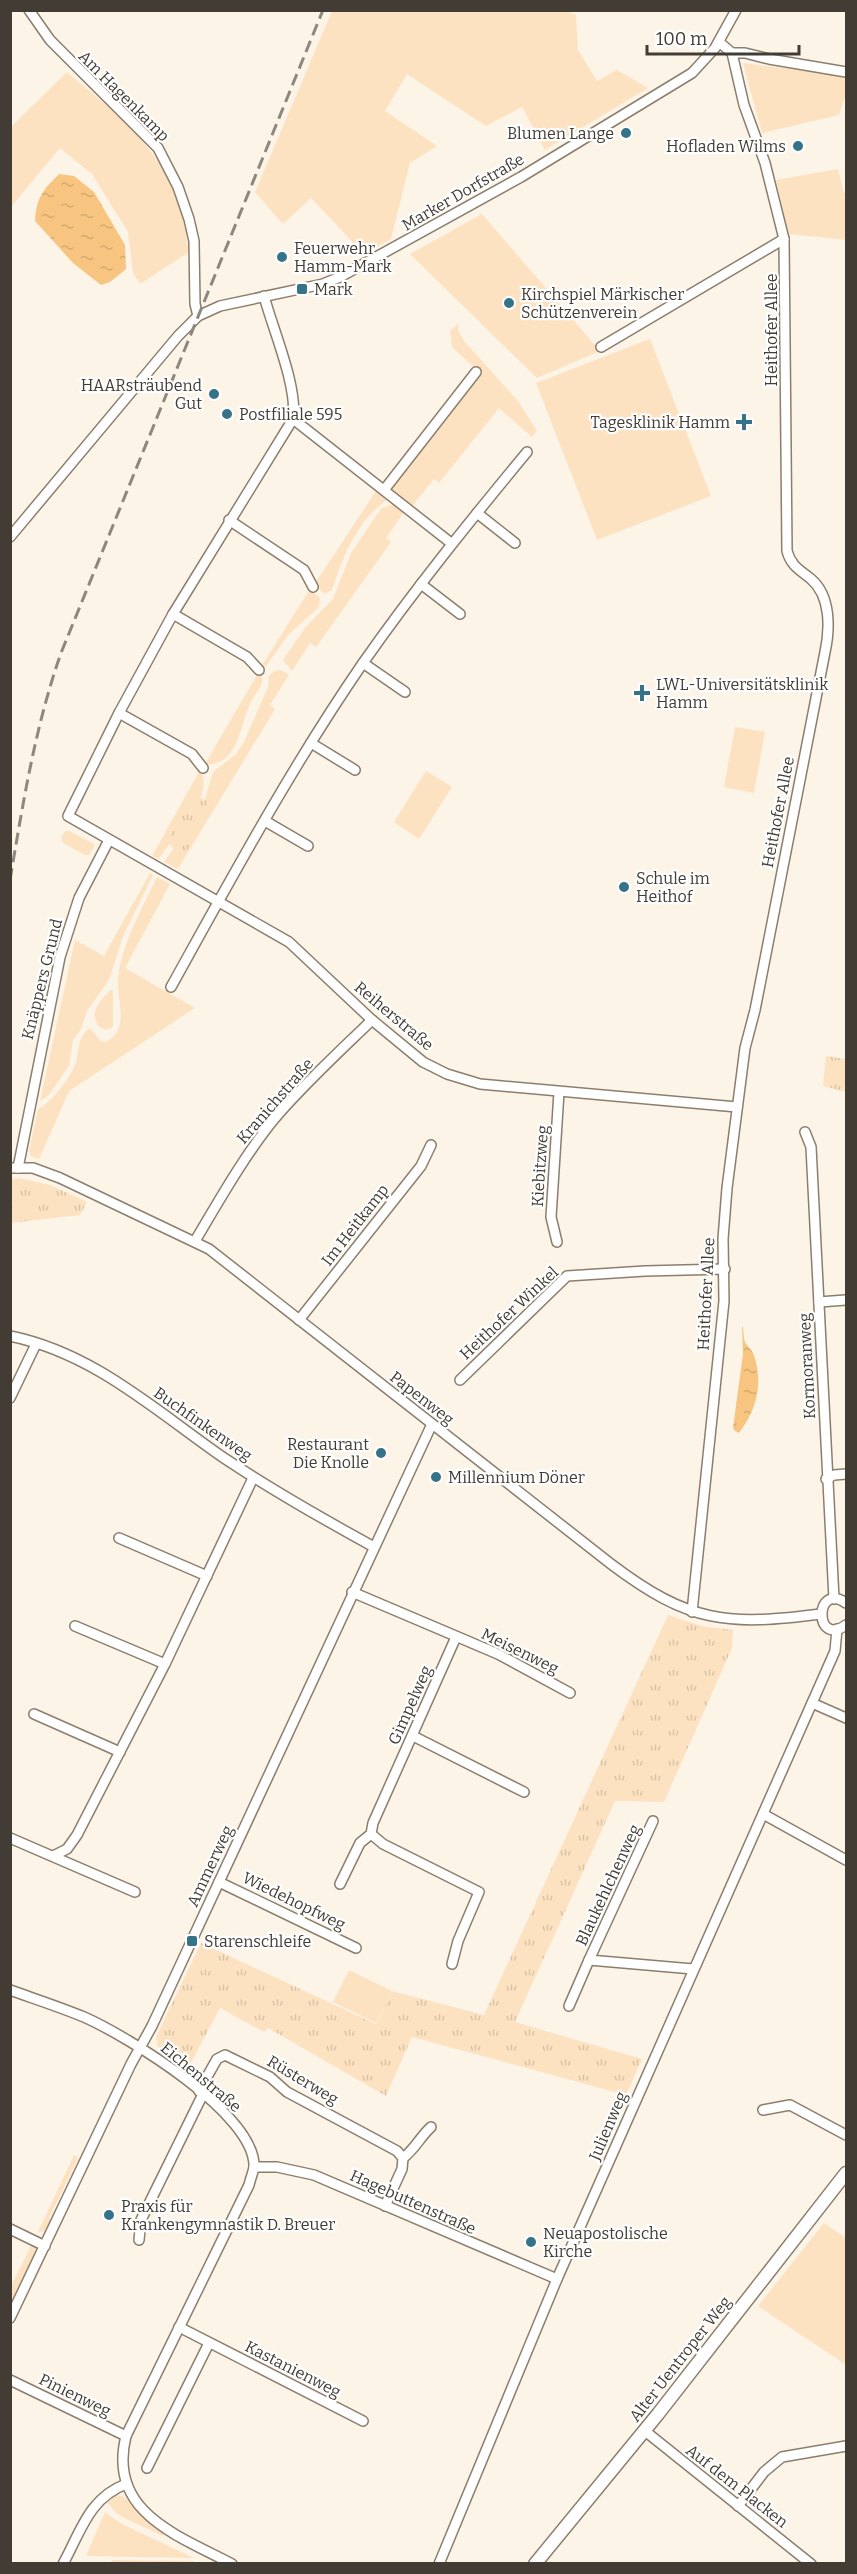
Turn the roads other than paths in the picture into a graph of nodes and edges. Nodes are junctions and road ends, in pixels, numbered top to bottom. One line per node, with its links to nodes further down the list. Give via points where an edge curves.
1 (29, 10): 8 (street, Am Hagenkamp, via 50,40 158,148 189,219)
2 (736, 10): 3 (street, Marker Dorfstraße)
3 (719, 42): 4 (street); 7 (street, Marker Dorfstraße, via 692,73 383,255 323,284)
4 (732, 53): 5 (street); 6 (street, Heithofer Allee)
5 (846, 72)
6 (784, 239): 9 (street); 37 (street, Heithofer Allee, via 787,551 790,561 819,587 828,618 826,647 745,1048)
7 (264, 296): 8 (street, Marker Dorfstraße, via 220,306); 11 (street, via 290,386)
8 (198, 316): 16 (street, Marker Dorfstraße)
9 (601, 347)
10 (476, 372): 13 (street)
11 (294, 419): 13 (street); 15 (street)
12 (527, 452): 14 (street)
13 (384, 490): 17 (street)
14 (477, 513): 17 (street); 18 (street)
15 (229, 520): 20 (street, via 304,570); 21 (street)
16 (10, 537)
17 (451, 543): 19 (street)
18 (515, 543)
19 (420, 584): 22 (street); 23 (street)
20 (313, 587)
21 (173, 614): 24 (street, via 247,657); 26 (street)
22 (460, 614)
23 (363, 663): 25 (street); 27 (street)
24 (259, 670)
25 (405, 692)
26 (119, 713): 28 (street, via 192,754); 31 (street, Reiherstraße, via 68,816)
27 (311, 742): 29 (street); 30 (street)
28 (203, 768)
29 (355, 770)
30 (265, 821): 32 (street); 33 (street)
31 (109, 840): 33 (street, Reiherstraße); 40 (street, Knäppers Grund, via 79,898 60,957)
32 (308, 846)
33 (219, 902): 34 (street); 35 (street, Reiherstraße, via 289,942)
34 (171, 987)
35 (372, 1020): 36 (street, Reiherstraße, via 423,1062 447,1074 480,1084); 41 (street, Kranichstraße, via 275,1119 243,1162)
36 (560, 1092): 37 (street, Reiherstraße); 42 (street, Kiebitzweg, via 551,1217)
37 (737, 1107): 43 (street, Heithofer Allee, via 723,1239)
38 (805, 1132): 45 (street, Kormoranweg, via 812,1147)
39 (431, 1145): 46 (street, Im Heitkamp, via 421,1166)
40 (14, 1168): 41 (street, Papenweg, via 33,1168 60,1178)
41 (195, 1241): 46 (street, Papenweg)
42 (557, 1242)
43 (725, 1269): 49 (street, Heithofer Winkel, via 567,1276); 61 (street, Heithofer Allee)
44 (846, 1300): 45 (street)
45 (819, 1302): 54 (street, Kormoranweg)
46 (299, 1320): 51 (street, Papenweg)
47 (10, 1336): 48 (street, Buchfinkenweg)
48 (36, 1344): 50 (street); 53 (street, Buchfinkenweg, via 103,1371)
49 (460, 1380)
50 (10, 1398)
51 (432, 1424): 56 (street, Ammerweg); 61 (street, Papenweg, via 629,1577)
52 (846, 1474): 54 (street)
53 (253, 1478): 56 (street, Buchfinkenweg); 57 (street)
54 (826, 1479): 59 (street, Kormoranweg, via 830,1491)
55 (118, 1538): 57 (street)
56 (374, 1546): 58 (street, Ammerweg)
57 (207, 1576): 67 (street)
58 (352, 1592): 66 (street); 81 (street, Ammerweg)
59 (834, 1599): 60 (street); 62 (street, via 824,1605)
60 (846, 1604)
61 (692, 1612): 62 (street, Papenweg, via 729,1620)
62 (821, 1614): 65 (street, via 828,1627)
63 (846, 1624): 65 (street)
64 (75, 1626): 67 (street)
65 (837, 1629): 69 (street, Julienweg, via 835,1651)
66 (456, 1637): 68 (street, Meisenweg, via 498,1654); 72 (street, Gimpelweg)
67 (165, 1664): 73 (street)
68 (570, 1693)
69 (812, 1703): 71 (street); 75 (street, Julienweg)
70 (34, 1714): 73 (street)
71 (846, 1718)
72 (413, 1736): 74 (street); 77 (street, Gimpelweg)
73 (120, 1752): 79 (street, via 77,1835 67,1849)
74 (524, 1792)
75 (763, 1814): 80 (street); 87 (street, Julienweg)
76 (653, 1821): 85 (street, Blaukehlchenweg)
77 (370, 1834): 82 (street, Gimpelweg, via 360,1843); 86 (street, via 479,1892)
78 (10, 1838): 79 (street)
79 (53, 1856): 83 (street)
80 (846, 1860)
81 (219, 1882): 84 (street, Wiedehopfweg); 90 (street, Ammerweg)
82 (340, 1884)
83 (135, 1892)
84 (356, 1948)
85 (590, 1960): 87 (street, Blaukehlchenweg); 89 (street, Blaukehlchenweg)
86 (452, 1964)
87 (693, 1969): 102 (street, Julienweg)
88 (10, 1990): 90 (street, Eichenstraße, via 84,2018)
89 (569, 2007)
90 (141, 2047): 91 (street, Eichenstraße); 101 (street, Ammerweg)
91 (201, 2093): 95 (street, Rüsterweg, via 217,2059 225,2055 270,2077 295,2096 397,2151); 96 (street, Eichenstraße, via 242,2133); 100 (street, via 141,2220)
92 (763, 2110): 94 (street, via 790,2105)
93 (431, 2127): 95 (street)
94 (846, 2134)
95 (403, 2158): 98 (street)
96 (254, 2167): 98 (street, Hagebuttenstraße, via 314,2175); 104 (street, via 239,2210)
97 (846, 2172): 108 (street, Alter Uentroper Weg)
98 (385, 2206): 102 (street, Hagebuttenstraße)
99 (10, 2229): 101 (street)
100 (139, 2240)
101 (45, 2246): 103 (street, Ammerweg)
102 (557, 2279): 116 (street, Julienweg)
103 (10, 2318)
104 (179, 2327): 105 (street); 109 (street)
105 (209, 2343): 107 (street, Kastanienweg); 111 (street)
106 (10, 2380): 109 (street, Pinienweg)
107 (363, 2421)
108 (645, 2431): 113 (street, Auf dem Placken); 117 (street, Alter Uentroper Weg)
109 (126, 2436): 112 (street)
110 (846, 2446): 113 (street, via 782,2457 764,2472)
111 (147, 2468)
112 (126, 2484): 114 (street, via 153,2521); 115 (street, via 111,2490 90,2511)
113 (738, 2506): 118 (street, Auf dem Placken)
114 (230, 2563)
115 (63, 2564)
116 (439, 2564)
117 (535, 2564)
118 (811, 2564)

